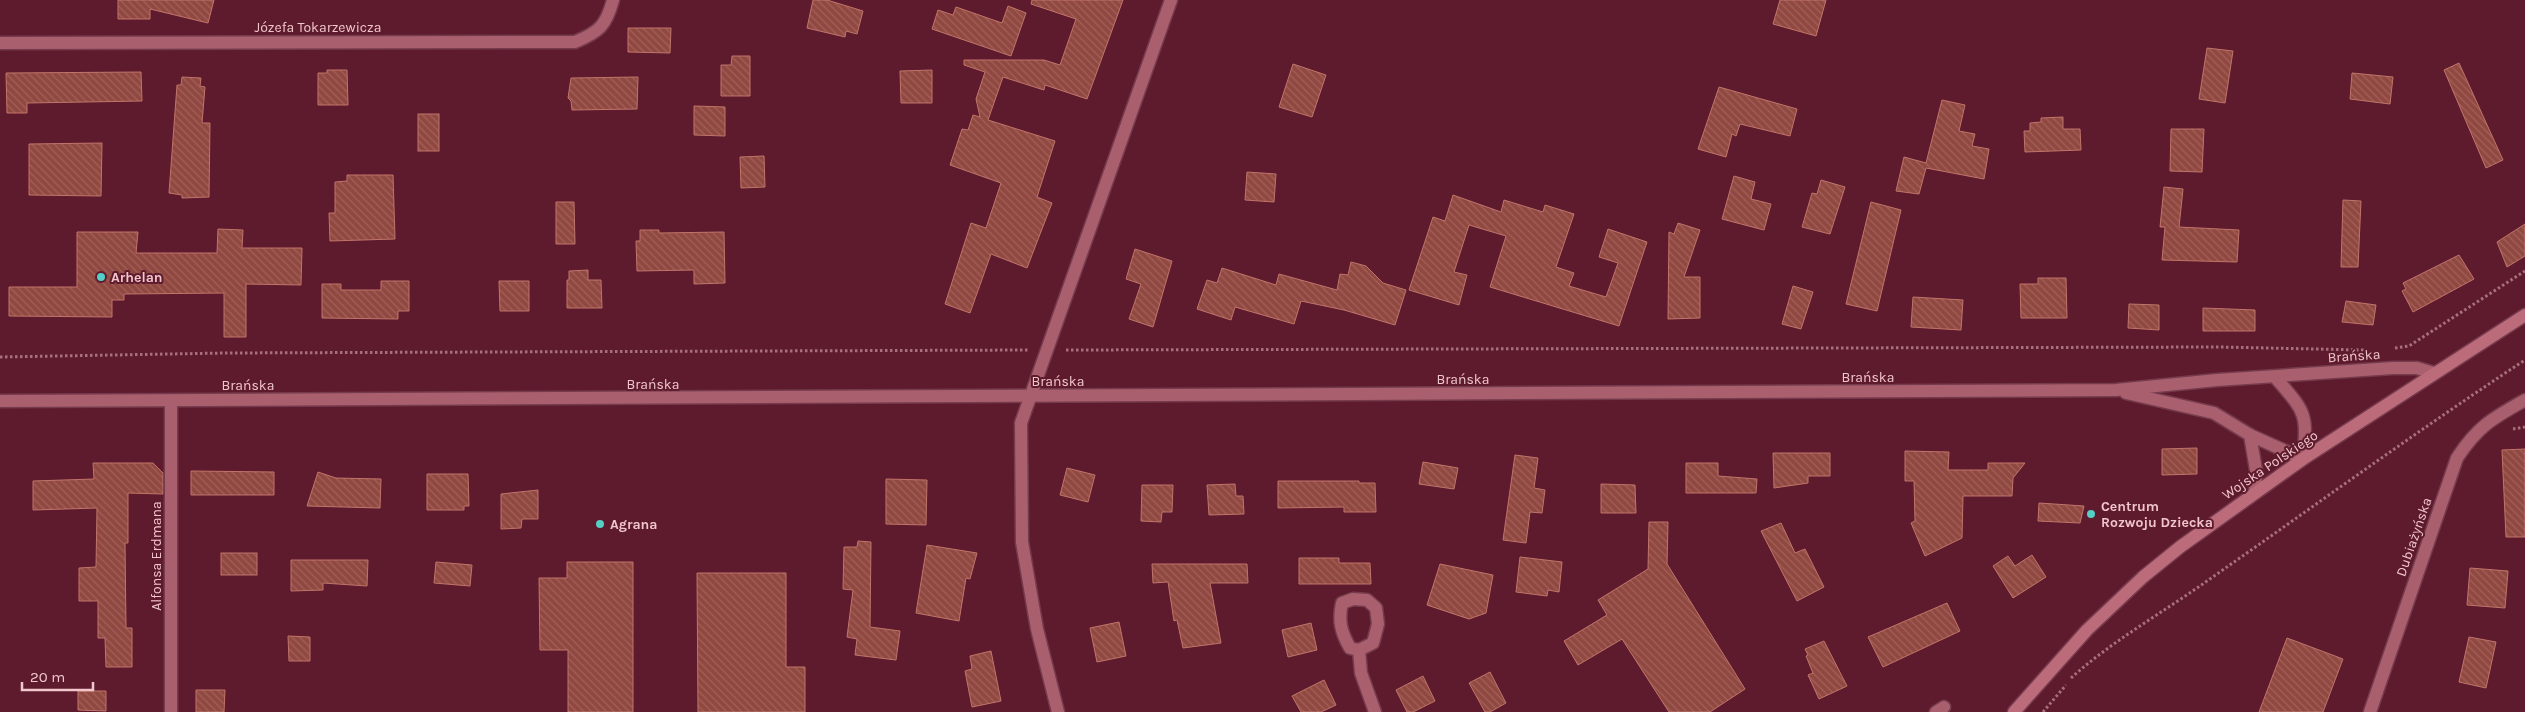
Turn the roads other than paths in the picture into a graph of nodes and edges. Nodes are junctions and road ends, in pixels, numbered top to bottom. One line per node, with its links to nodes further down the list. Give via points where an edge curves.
1 (613, 0): 3 (street, Józefa Tokarzewicza, via 608,17 597,33 575,42)
2 (1171, 0): 8 (street)
3 (0, 42)
4 (2525, 315): 5 (main road, Wojska Polskiego)
5 (2434, 373): 6 (street, Brańska, via 2417,368 2393,368); 13 (main road, Wojska Polskiego)
6 (2275, 377): 7 (street, Brańska); 13 (street, via 2304,414)
7 (2116, 390): 8 (street, Brańska); 12 (street, Brańska, via 2214,413)
8 (1030, 396): 11 (street, Brańska); 17 (street, via 1022,424 1022,542 1037,629)
9 (2525, 400): 20 (street, Dubiażyńska, via 2487,421 2470,437 2457,458)
10 (0, 401): 11 (street, Brańska)
11 (171, 401): 16 (street, Alfonsa Erdmana)
12 (2250, 435): 13 (street, Brańska); 14 (street, via 2256,470)
13 (2303, 459): 14 (main road, Wojska Polskiego)
14 (2255, 492): 19 (main road, Wojska Polskiego, via 2143,577 2087,630)
15 (1359, 650): 18 (street, via 1360,673)
16 (170, 712)
17 (1058, 712)
18 (1375, 712)
19 (2014, 712)
20 (2370, 712)

